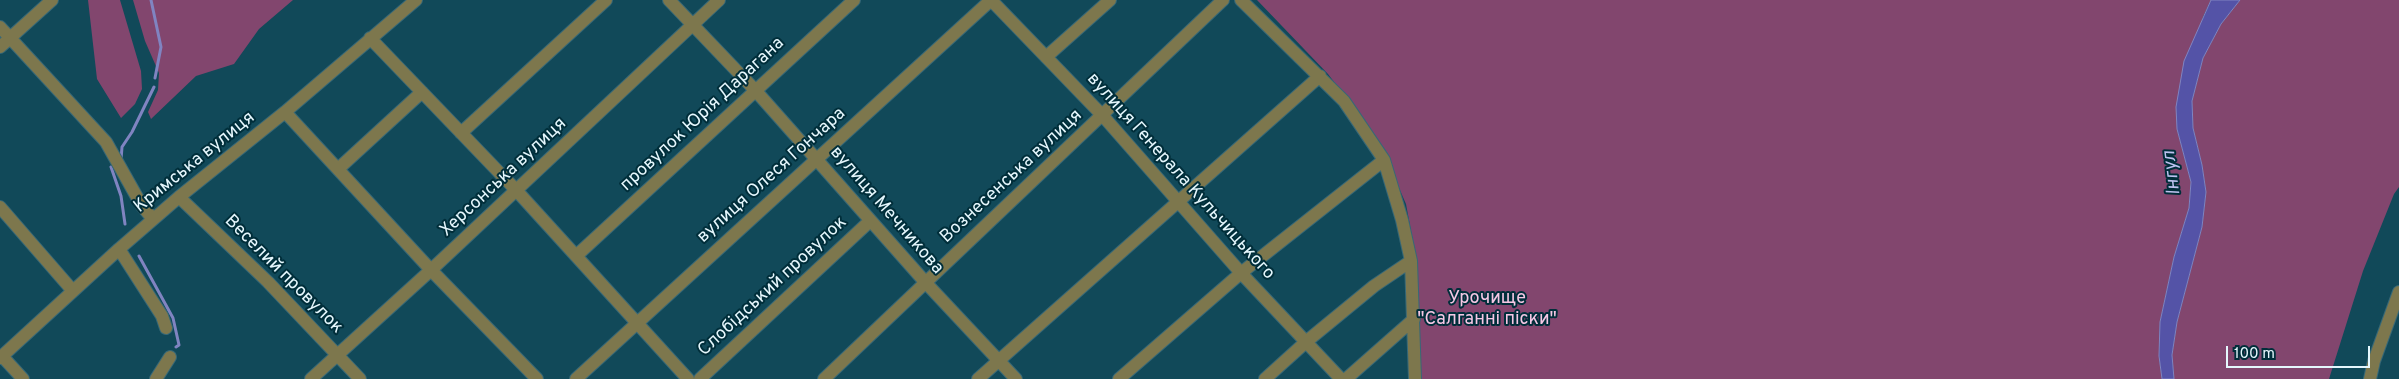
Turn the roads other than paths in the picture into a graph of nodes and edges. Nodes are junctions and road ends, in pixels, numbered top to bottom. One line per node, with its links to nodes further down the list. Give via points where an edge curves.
1 (52, 0): 14 (street)
2 (416, 0): 13 (street, Кримська вулиця)
3 (606, 0): 21 (street)
4 (670, 0): 11 (street, вулиця Мечникова)
5 (719, 0): 11 (street, Херсонська вулиця)
6 (854, 0): 17 (street, провулок Юрія Дарагана)
7 (991, 0): 15 (street, вулиця Генерала Кульчицького); 22 (street, вулиця Олеся Гончара)
8 (1110, 0): 15 (street)
9 (1223, 0): 20 (street, Вознесенська вулиця)
10 (1241, 0): 16 (street)
11 (692, 24): 17 (street, вулиця Мечникова); 25 (street, Херсонська вулиця)
12 (0, 27): 14 (street)
13 (370, 38): 18 (street); 19 (street, Кримська вулиця)
14 (5, 42): 29 (street, via 106,142 142,206)
15 (1046, 57): 20 (street, вулиця Генерала Кульчицького)
16 (1320, 76): 23 (street, via 1344,101); 27 (street)
17 (755, 90): 22 (street, вулиця Мечникова); 32 (street, провулок Юрія Дарагана)
18 (422, 92): 21 (street); 24 (street)
19 (284, 112): 24 (street); 26 (street, Кримська вулиця)
20 (1103, 116): 27 (street, вулиця Генерала Кульчицького); 36 (street, Вознесенська вулиця)
21 (461, 133): 25 (street)
22 (817, 158): 30 (street, вулиця Мечникова); 40 (street, вулиця Олеся Гончара)
23 (1384, 160): 33 (street); 35 (street)
24 (338, 169): 34 (street)
25 (516, 190): 32 (street); 34 (street, Херсонська вулиця)
26 (179, 197): 29 (street, Кримська вулиця); 43 (street, Веселий провулок, via 268,282)
27 (1176, 201): 35 (street, вулиця Генерала Кульчицького); 46 (street)
28 (0, 207): 37 (street)
29 (153, 219): 31 (street, Кримська вулиця)
30 (870, 221): 36 (street, вулиця Мечникова); 54 (street, Слобідський провулок)
31 (119, 249): 37 (street, Кримська вулиця); 41 (street, via 162,316)
32 (576, 256): 40 (street)
33 (1411, 261): 39 (street); 42 (street, via 1374,286)
34 (431, 270): 43 (street, Херсонська вулиця); 51 (street)
35 (1241, 273): 42 (street, вулиця Генерала Кульчицького); 58 (street)
36 (926, 283): 46 (street, вулиця Мечникова); 55 (street, Вознесенська вулиця)
37 (73, 291): 44 (street, Кримська вулиця)
38 (2399, 292): 63 (street)
39 (1414, 319): 61 (street); 62 (street)
40 (636, 324): 52 (street, вулиця Олеся Гончара); 53 (street)
41 (166, 328)
42 (1307, 341): 59 (street); 60 (street, вулиця Генерала Кульчицького)
43 (337, 356): 49 (street, Херсонська вулиця); 50 (street, Веселий провулок)
44 (1, 357): 47 (street)
45 (170, 357): 48 (street)
46 (998, 360): 56 (street); 57 (street, вулиця Мечникова)
47 (23, 379)
48 (156, 379)
49 (311, 379)
50 (360, 379)
51 (537, 379)
52 (576, 379)
53 (688, 379)
54 (700, 379)
55 (824, 379)
56 (978, 379)
57 (1016, 379)
58 (1119, 379)
59 (1265, 379)
60 (1341, 379)
61 (1346, 379)
62 (1415, 379)
63 (2370, 379)

